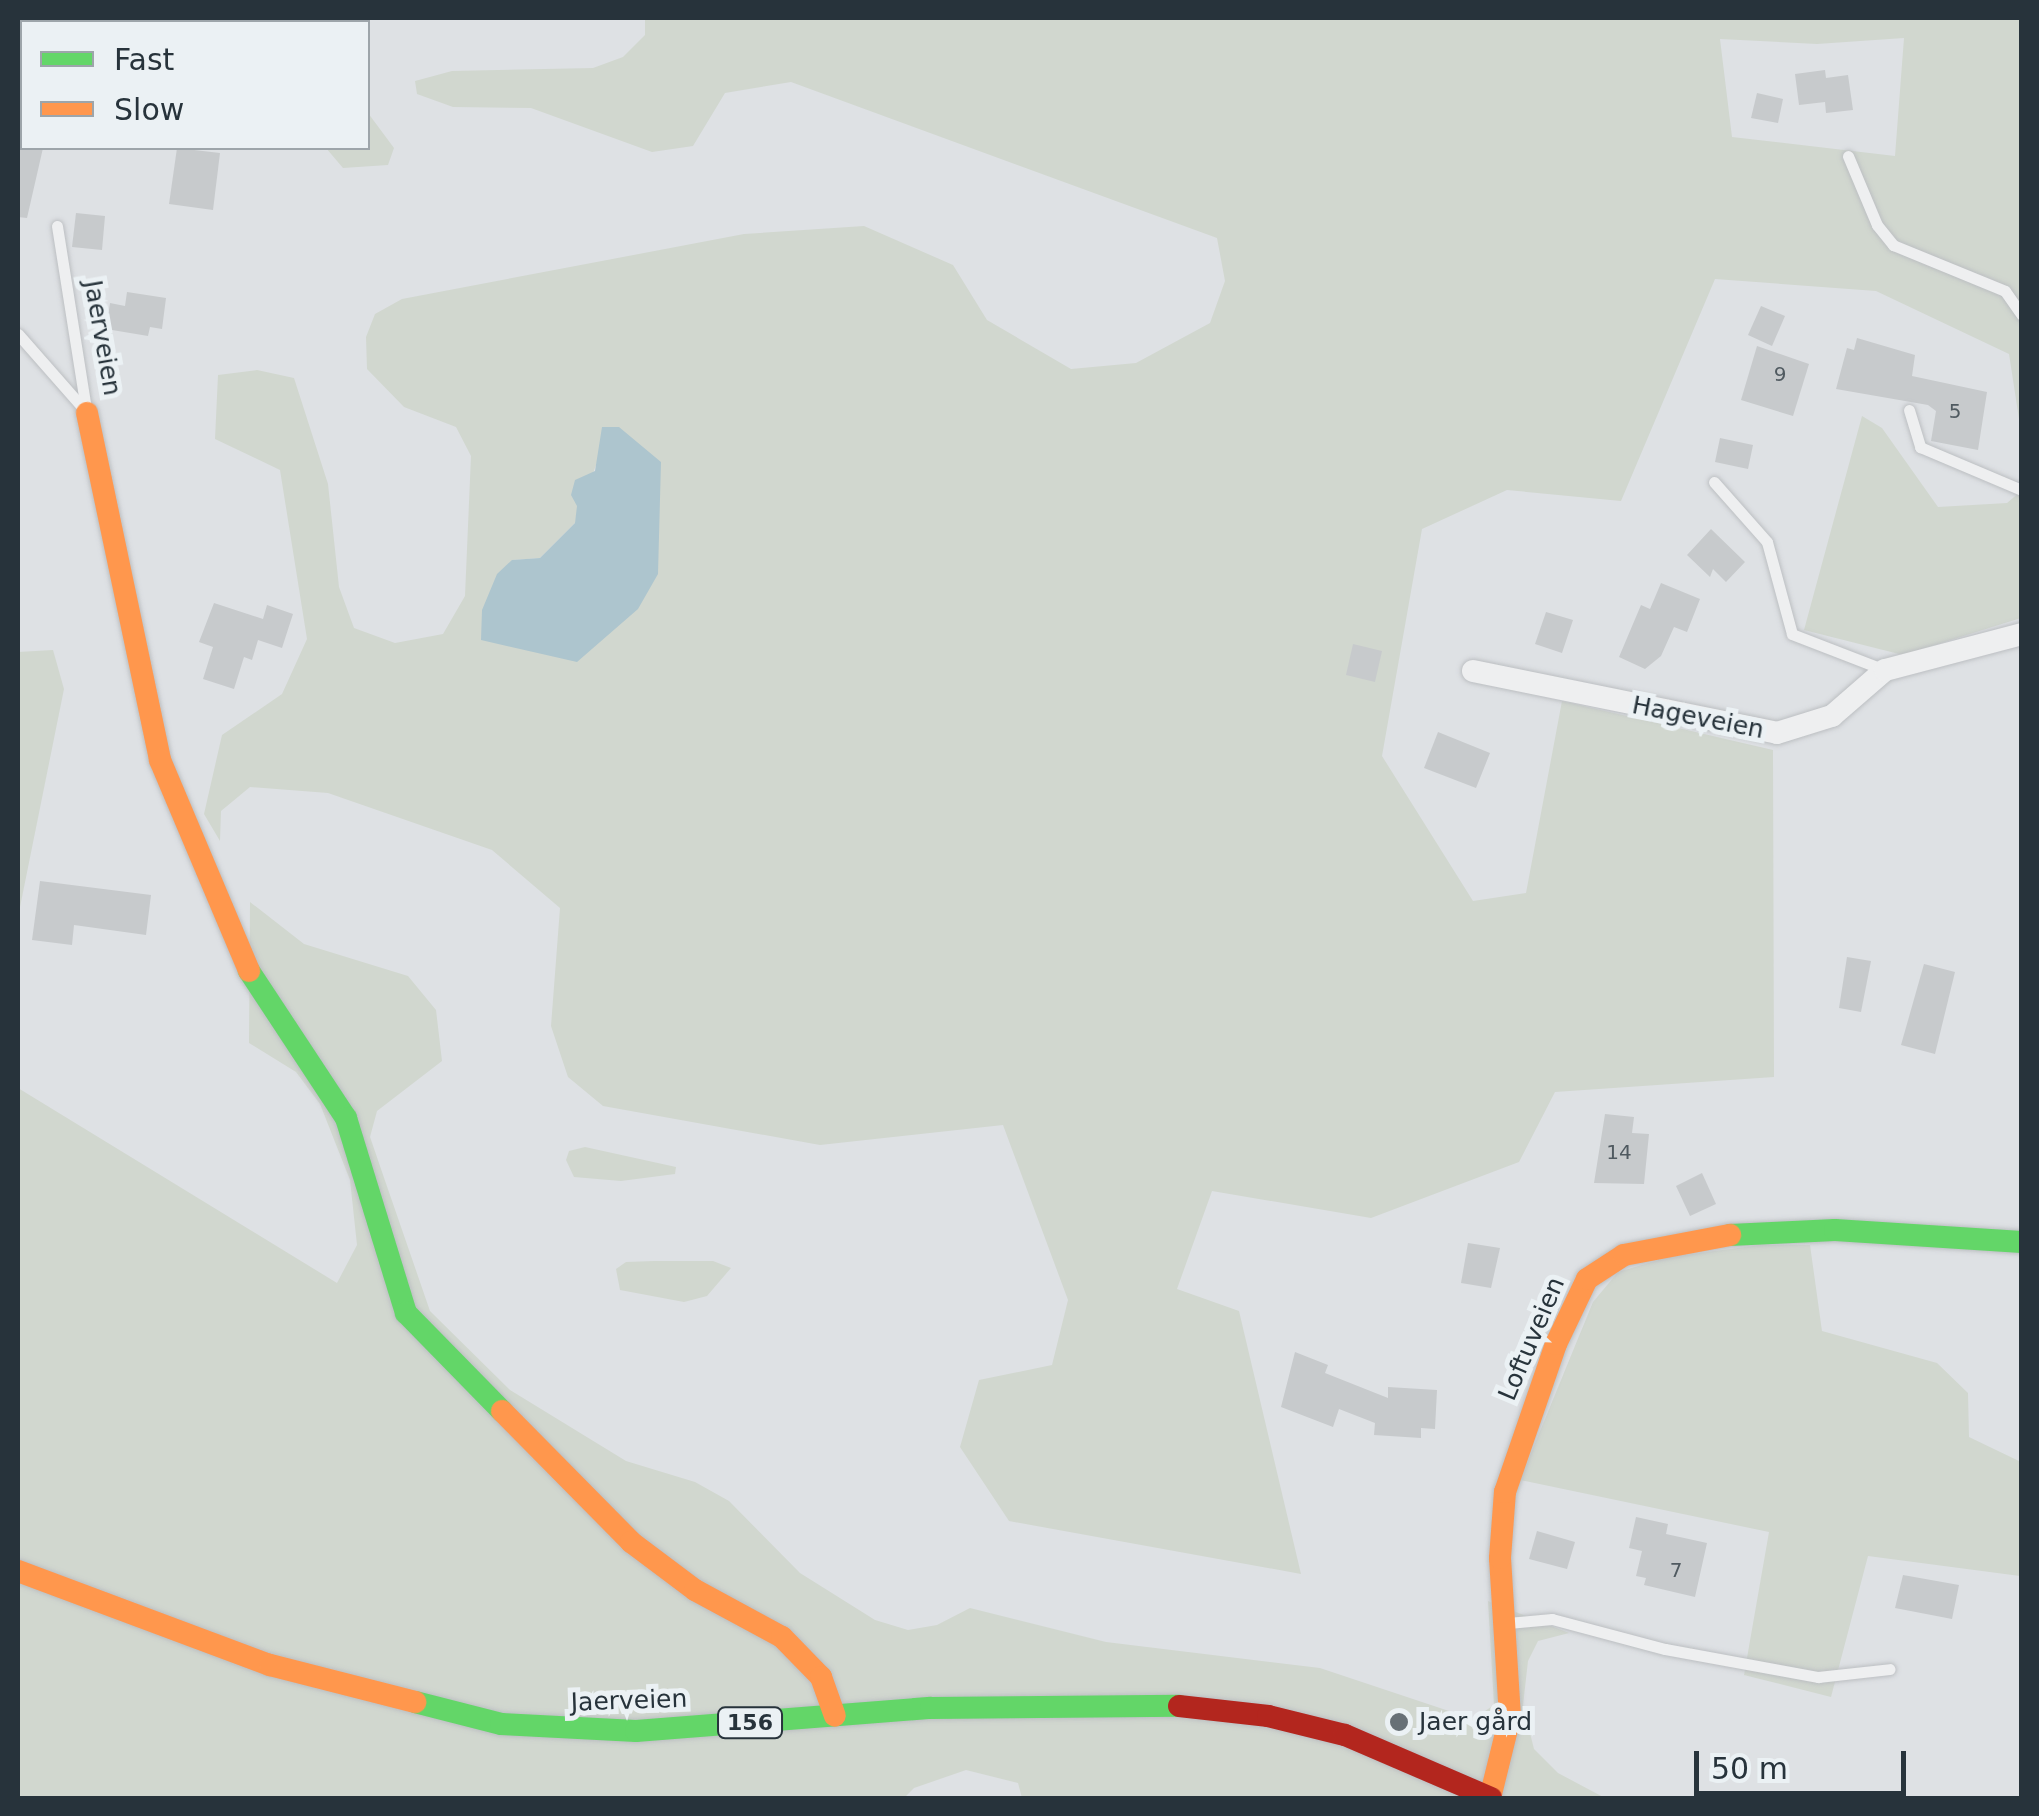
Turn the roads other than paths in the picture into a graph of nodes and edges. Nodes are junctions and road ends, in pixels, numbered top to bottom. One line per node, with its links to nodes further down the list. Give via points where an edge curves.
1 (1848, 156): 3 (lane, via 1877,225 1893,245 2005,292)
2 (57, 226): 6 (lane, Jaerveien)
3 (2022, 315)
4 (18, 334): 6 (lane, Jaerveien)
5 (1909, 410): 8 (lane, via 1912,433 1928,452)
6 (87, 413): 16 (street, via 160,760 249,970 346,1118 406,1313 632,1542 695,1590 782,1637 821,1677)
7 (1714, 482): 10 (lane, via 1767,542 1792,634)
8 (2022, 490)
9 (2022, 634): 10 (street, Hageveien)
10 (1885, 670): 11 (street, Hageveien, via 1832,716 1777,733)
11 (1472, 671)
12 (2022, 1242): 14 (street, Loftuveien, via 1760,1232 1669,1243 1596,1270 1569,1310 1505,1492 1500,1558)
13 (18, 1571): 16 (street, Jaerveien / 156, via 270,1665 501,1724 636,1731)
14 (1508, 1623): 15 (lane, via 1552,1619 1665,1649 1818,1677); 17 (street, Loftuveien, via 1510,1718)
15 (1890, 1668)
16 (835, 1716): 17 (street, Jaerveien / 156, via 1166,1704 1268,1716 1388,1751)
17 (1491, 1798)

